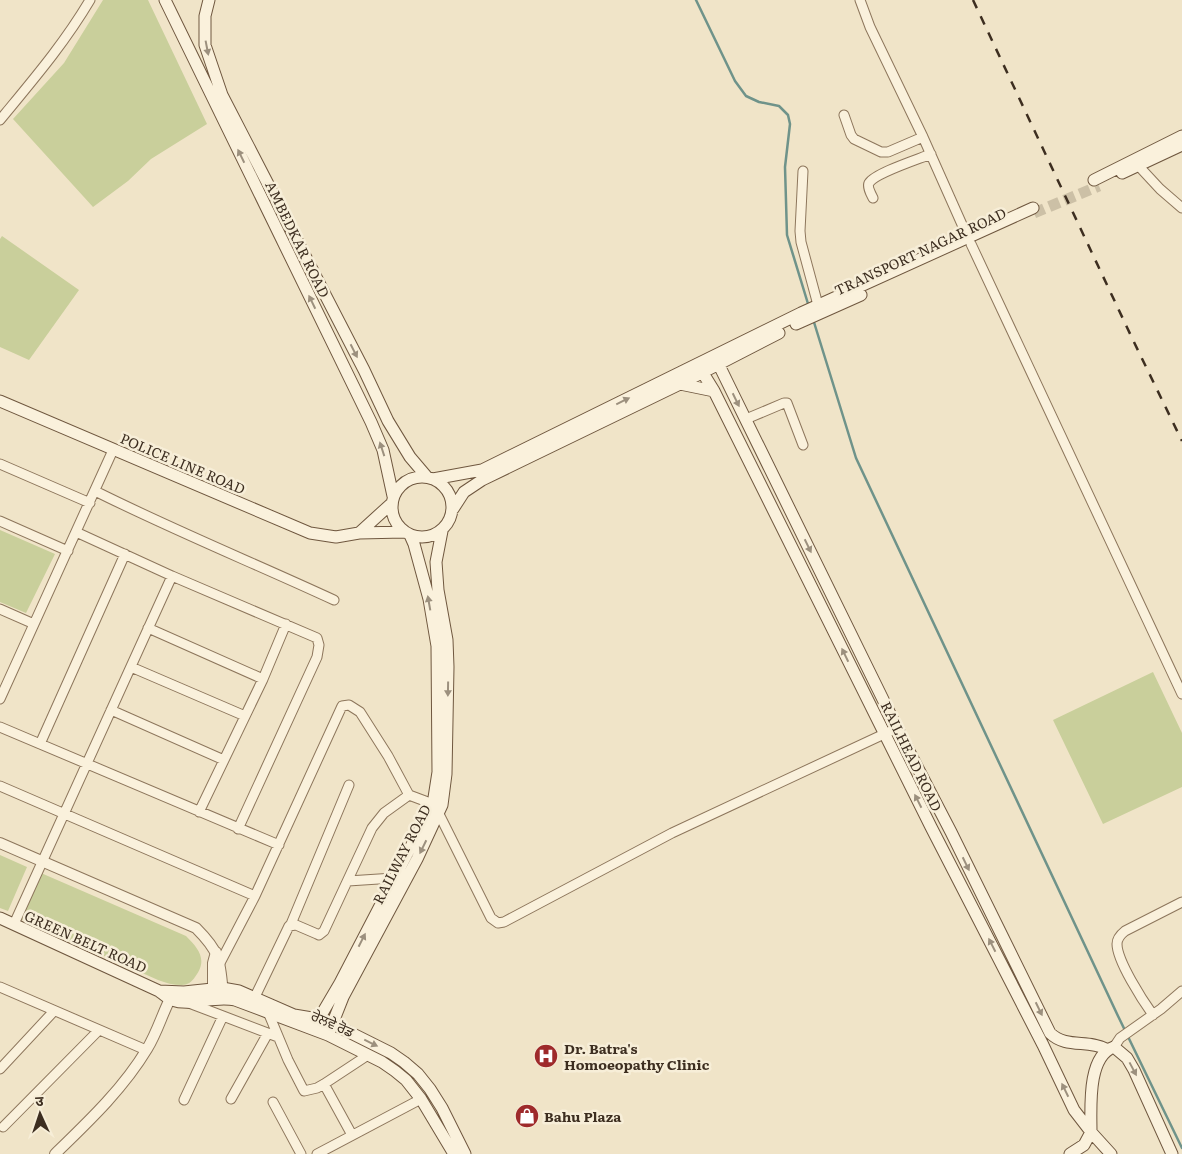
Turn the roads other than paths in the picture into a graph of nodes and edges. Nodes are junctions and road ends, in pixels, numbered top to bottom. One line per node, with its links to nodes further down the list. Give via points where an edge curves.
1 (90, 0): 6 (street, via 53,56)
2 (165, 0): 33 (main road, AMBEDKAR ROAD, one-way to 2, via 383,450 371,422)
3 (209, 0): 31 (main road, one-way to 31, via 205,16 205,45 222,95 388,421 410,457)
4 (860, 0): 8 (street)
5 (844, 115): 8 (street, via 854,139 881,152)
6 (0, 120)
7 (1182, 136): 11 (main road)
8 (923, 137): 10 (street)
9 (1182, 145): 11 (main road)
10 (931, 154): 14 (street, via 874,179 869,183); 17 (street)
11 (1135, 162): 13 (main road); 15 (street)
12 (803, 170): 18 (street, via 800,242)
13 (1096, 183)
14 (872, 198)
15 (1182, 208)
16 (1034, 211): 17 (main road, TRANSPORT NAGAR ROAD)
17 (969, 241): 18 (main road, TRANSPORT NAGAR ROAD); 53 (street)
18 (817, 309): 19 (main road, TRANSPORT NAGAR ROAD)
19 (802, 319): 20 (main road); 21 (main road)
20 (733, 357): 21 (main road); 23 (main road)
21 (717, 360): 22 (main road); 23 (main road, RAILHEAD ROAD)
22 (700, 369): 24 (main road); 25 (main road, RAILHEAD ROAD); 31 (main road, one-way to 22, via 482,470)
23 (727, 382): 27 (main road, RAILHEAD ROAD, one-way to 27)
24 (680, 384): 25 (main road); 35 (main road, via 482,480 464,492)
25 (714, 391): 59 (main road, RAILHEAD ROAD, one-way to 25)
26 (0, 401): 29 (main road, POLICE LINE ROAD)
27 (746, 420): 28 (street, via 785,402); 58 (main road, RAILHEAD ROAD, one-way to 58)
28 (803, 446)
29 (113, 450): 32 (street); 39 (main road, POLICE LINE ROAD, via 310,533 336,537)
30 (0, 464): 34 (street)
31 (430, 478): 33 (main road, via 415,478 402,484); 35 (main road, via 447,489)
32 (95, 491): 34 (street); 44 (street)
33 (392, 500): 39 (main road); 40 (main road, via 394,521)
34 (90, 503): 38 (street)
35 (453, 509): 37 (main road, via 451,519)
36 (0, 521): 41 (street)
37 (442, 531): 40 (main road, via 432,537 418,538); 66 (main road, RAILWAY ROAD, one-way to 66, via 436,562 448,668 446,774 444,796)
38 (76, 532): 41 (street); 42 (street)
39 (359, 533): 40 (main road, POLICE LINE ROAD)
40 (407, 534): 66 (main road, one-way to 40, via 437,646 417,552)
41 (68, 551): 46 (street)
42 (125, 554): 43 (street); 60 (street)
43 (172, 576): 47 (street); 48 (street)
44 (334, 600)
45 (0, 610): 46 (street)
46 (34, 624): 51 (street)
47 (286, 624): 52 (street); 69 (street, via 317,638 319,650)
48 (148, 628): 49 (street); 52 (street)
49 (131, 666): 55 (street); 56 (street)
50 (0, 675): 51 (street)
51 (9, 679): 54 (street)
52 (263, 679): 56 (street)
53 (1182, 694)
54 (0, 699)
55 (111, 710): 61 (street); 62 (street)
56 (245, 716): 61 (street)
57 (0, 727): 60 (street)
58 (897, 728): 59 (street); 70 (main road, RAILHEAD ROAD)
59 (885, 734): 66 (street, via 672,832 504,922 498,923 491,918); 71 (main road, RAILHEAD ROAD, one-way to 59)
60 (40, 744): 62 (street)
61 (224, 760): 67 (street)
62 (87, 764): 67 (street); 68 (street)
63 (349, 785): 81 (street)
64 (0, 786): 68 (street)
65 (409, 795): 66 (street); 73 (street, via 360,712 344,705 339,709); 76 (street, via 384,813 372,828)
66 (436, 809): 75 (main road); 95 (main road, RAILWAY ROAD, one-way to 95, via 417,859 343,997)
67 (199, 812): 69 (street)
68 (64, 813): 74 (street); 77 (street)
69 (238, 829): 73 (street)
70 (950, 832): 71 (main road); 100 (main road, RAILHEAD ROAD, one-way to 100, via 1050,1033 1061,1041)
71 (937, 838): 110 (main road, RAILHEAD ROAD, one-way to 71, via 1074,1110)
72 (0, 843): 74 (street)
73 (279, 845): 77 (street)
74 (43, 861): 80 (street); 82 (street, via 196,928)
75 (394, 878): 76 (street); 94 (main road, one-way to 75)
76 (348, 881): 81 (street, via 322,933)
77 (255, 896): 83 (street)
78 (1182, 902): 92 (street, via 1124,931 1117,942 1120,956)
79 (0, 918): 80 (main road, GREEN BELT ROAD)
80 (14, 924): 87 (main road, GREEN BELT ROAD)
81 (291, 924): 89 (street)
82 (216, 952): 83 (street); 86 (street, via 213,963)
83 (220, 963): 86 (street)
84 (0, 986): 90 (street)
85 (1182, 991): 92 (street)
86 (218, 993): 87 (main road); 88 (main road); 89 (main road, via 239,991)
87 (171, 996): 88 (main road); 101 (street)
88 (186, 1002): 93 (street)
89 (253, 1002): 91 (main road, ਰੇਲਵੇ ਰੋਡ); 94 (main road)
90 (54, 1011): 96 (street); 103 (street)
91 (268, 1012): 94 (main road, ਰੇਲਵੇ ਰੋਡ); 99 (street)
92 (1153, 1015): 100 (street)
93 (223, 1016): 97 (street); 107 (street)
94 (315, 1024): 95 (main road); 98 (main road, ਰੇਲਵੇ ਰੋਡ)
95 (333, 1024): 98 (main road, RAILWAY ROAD); 116 (main road, one-way to 116, via 391,1053 418,1074 442,1108)
96 (99, 1030): 101 (street); 109 (street)
97 (268, 1033): 99 (street); 105 (street)
98 (328, 1035): 102 (main road, ਰੇਲਵੇ ਰੋਡ)
99 (278, 1037): 104 (street, via 302,1090 308,1091)
100 (1114, 1045): 110 (main road, via 1096,1066 1093,1075); 119 (main road, one-way to 119, via 1134,1070)
101 (146, 1050): 112 (street, via 99,1110)
102 (368, 1056): 104 (street); 106 (main road, ਰੇਲਵੇ ਰੋਡ, via 406,1080)
103 (0, 1069)
104 (324, 1084): 111 (street)
105 (231, 1099)
106 (421, 1099): 111 (street); 115 (main road, ਰੇਲਵੇ ਰੋਡ)
107 (184, 1100)
108 (273, 1102): 113 (street)
109 (1, 1128)
110 (1091, 1132): 117 (main road, via 1084,1145); 118 (main road, RAILHEAD ROAD)
111 (352, 1135): 114 (street)
112 (55, 1154)
113 (301, 1154)
114 (317, 1154)
115 (454, 1154)
116 (465, 1154)
117 (1070, 1154)
118 (1111, 1154)
119 (1172, 1154)

